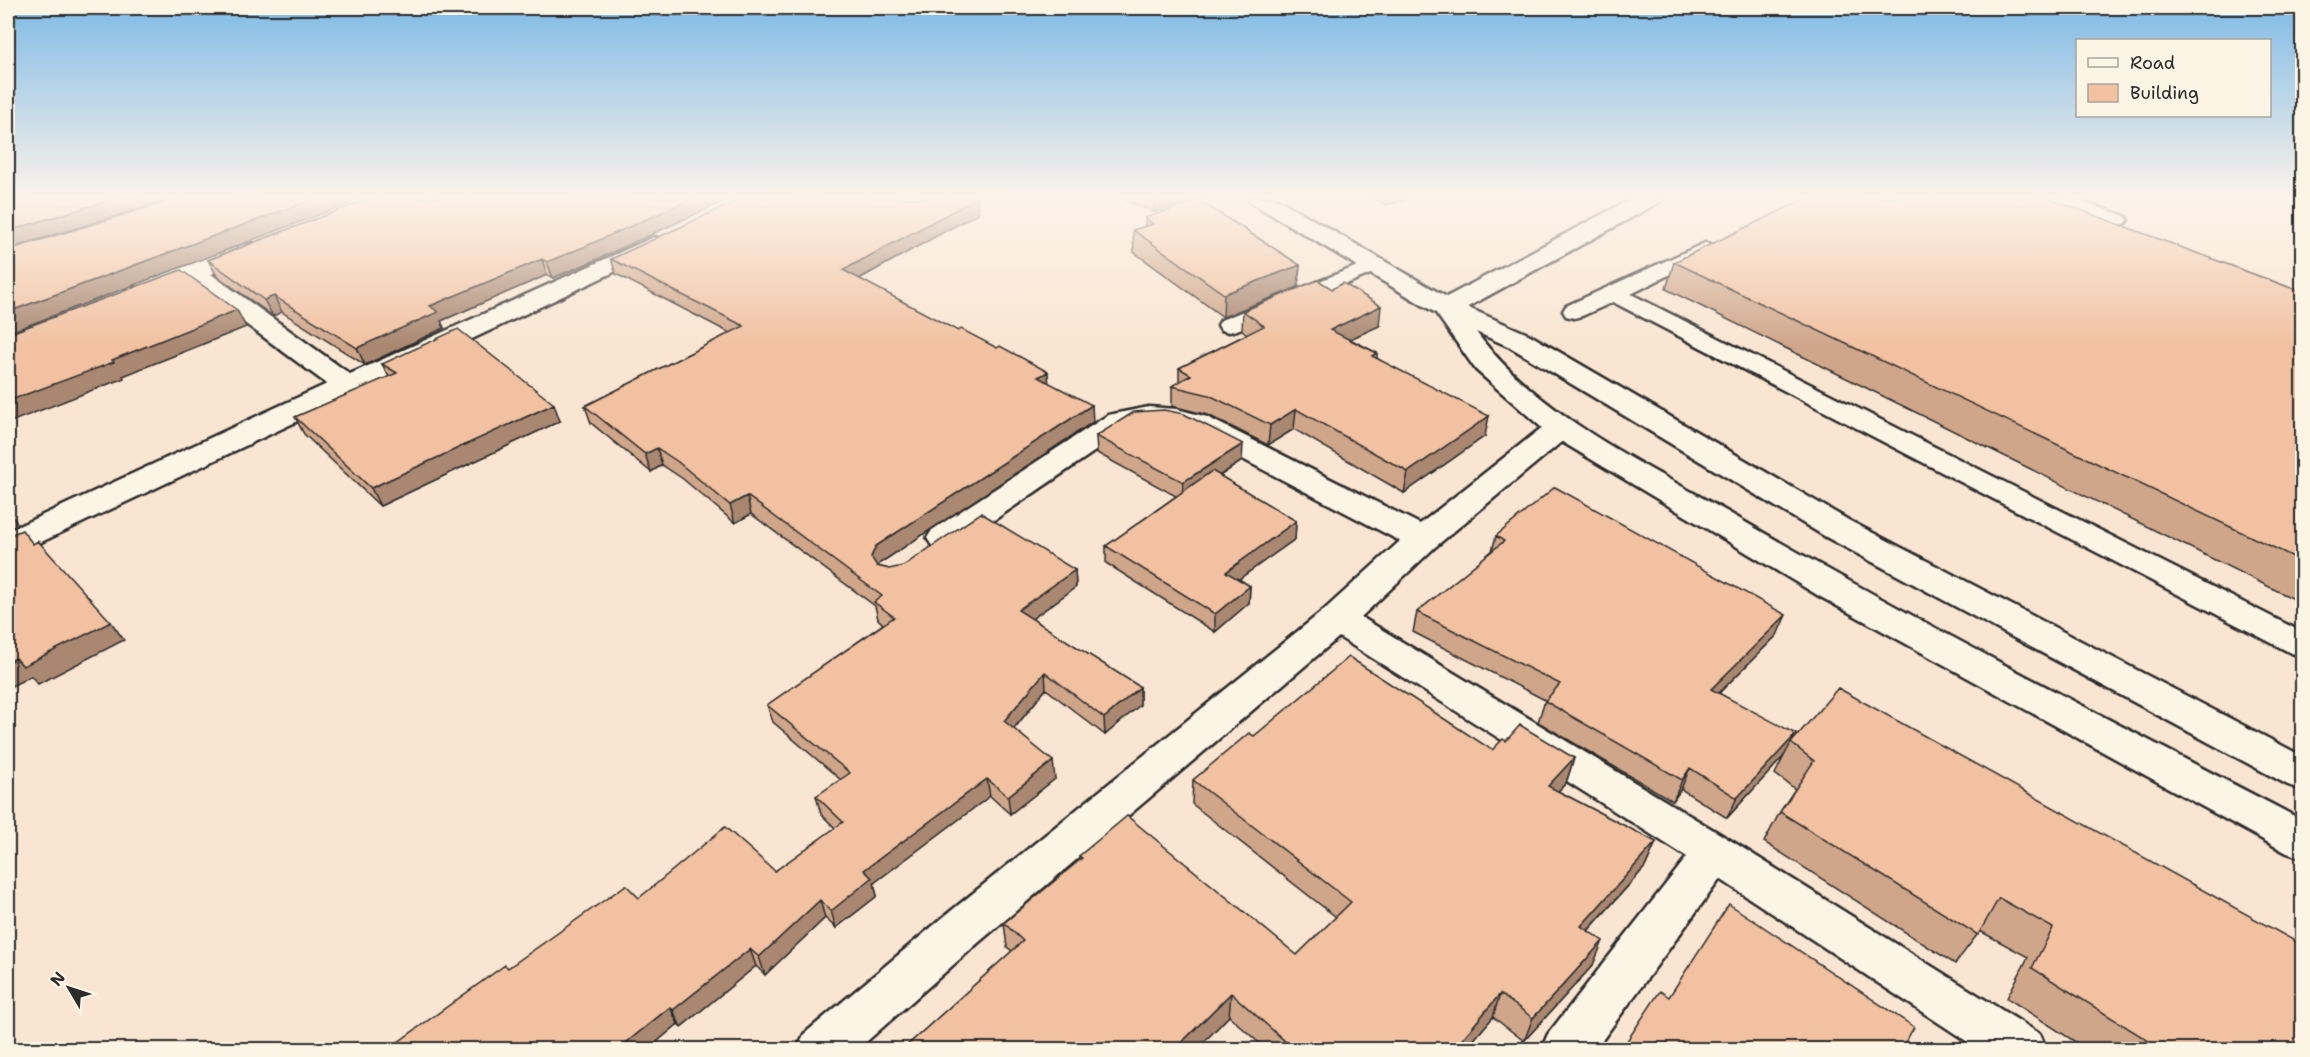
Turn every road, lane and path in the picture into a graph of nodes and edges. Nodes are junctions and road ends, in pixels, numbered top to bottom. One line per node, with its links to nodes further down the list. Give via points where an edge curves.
1 (260, 247): 7 (street)
2 (647, 247): 13 (street)
3 (1343, 247): 6 (street)
4 (1559, 247): 10 (street)
5 (1707, 247): 8 (lane)
6 (1375, 266): 10 (street); 12 (lane)
7 (193, 273): 9 (street); 13 (street)
8 (1614, 294): 11 (lane); 19 (lane)
9 (121, 300)
10 (1446, 309): 14 (street, via 1486,364); 20 (street, via 1521,341 1839,529)
11 (1574, 311)
12 (1230, 325)
13 (348, 386): 16 (street)
14 (1560, 428): 15 (street); 21 (street, via 1831,588)
15 (1423, 539): 17 (street, via 1196,423 1176,416 1146,415 1119,422); 18 (street)
16 (8, 544)
17 (922, 553)
18 (1337, 619): 22 (street); 23 (street, via 962,928)
19 (2302, 645)
20 (2302, 774)
21 (2302, 840)
22 (1714, 853): 24 (street); 25 (street)
23 (821, 1050)
24 (1565, 1050)
25 (2023, 1050)

